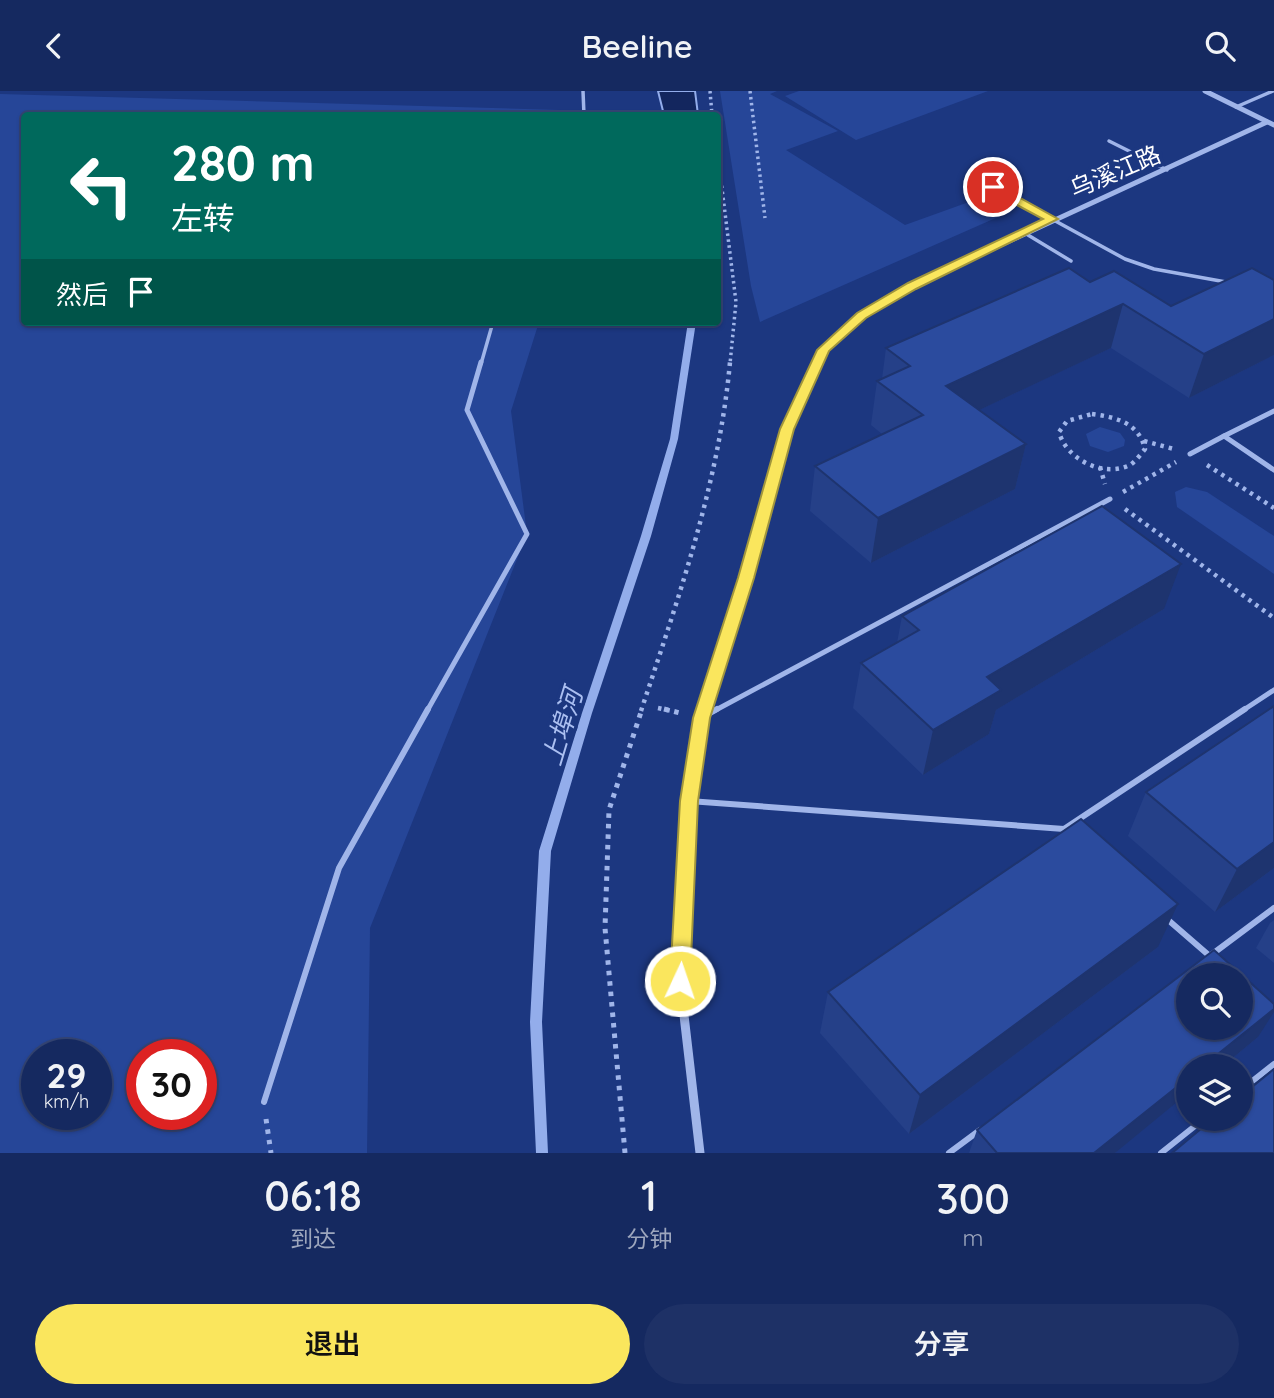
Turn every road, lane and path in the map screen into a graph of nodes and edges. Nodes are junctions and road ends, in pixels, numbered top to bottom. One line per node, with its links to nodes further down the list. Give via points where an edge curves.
1 (583, 91): 7 (lane)
2 (710, 91): 8 (path)
3 (750, 91): 14 (path)
4 (1205, 91): 6 (street)
5 (1273, 91): 6 (lane)
6 (1236, 107): 9 (street)
7 (584, 112)
8 (712, 112)
9 (1271, 124): 11 (street, 乌溪江路)
10 (1109, 141): 11 (lane)
11 (1167, 170): 15 (street, 乌溪江路)
12 (721, 175): 45 (path, via 736,302 725,421 696,545 609,810 605,928)
13 (993, 187): 15 (lane)
14 (765, 218)
15 (1052, 219): 16 (street, 乌溪江路); 18 (lane, via 1125,260)
16 (1024, 232): 17 (lane); 30 (street, 乌溪江路, via 912,286 862,316 824,350 787,429)
17 (1071, 261)
18 (1235, 284)
19 (493, 326): 41 (lane, via 467,410 527,534 339,868)
20 (1274, 411): 21 (lane)
21 (1224, 436): 23 (lane); 24 (lane)
22 (1144, 441): 22 (path, via 1145,449 1134,463 1108,468 1078,461 1059,444 1057,435 1068,419 1092,414 1130,425); 23 (path)
23 (1190, 454): 25 (path); 26 (path)
24 (1274, 470)
25 (1110, 499): 27 (path); 30 (lane)
26 (1274, 508)
27 (1274, 618)
28 (1274, 690): 32 (lane)
29 (658, 708): 30 (path)
30 (702, 718): 31 (street, 乌溪江路)
31 (689, 801): 32 (lane); 46 (street, 乌溪江路, via 680,981)
32 (1063, 829): 33 (lane)
33 (1074, 838)
34 (1274, 908): 36 (lane)
35 (1157, 911): 36 (lane)
36 (1210, 956): 37 (lane); 38 (lane)
37 (1200, 963)
38 (1218, 963)
39 (1274, 1064): 40 (lane)
40 (1253, 1081)
41 (264, 1103): 44 (path)
42 (993, 1120): 47 (lane)
43 (1189, 1131): 48 (lane)
44 (271, 1153)
45 (625, 1153)
46 (700, 1153)
47 (949, 1153)
48 (1161, 1153)

